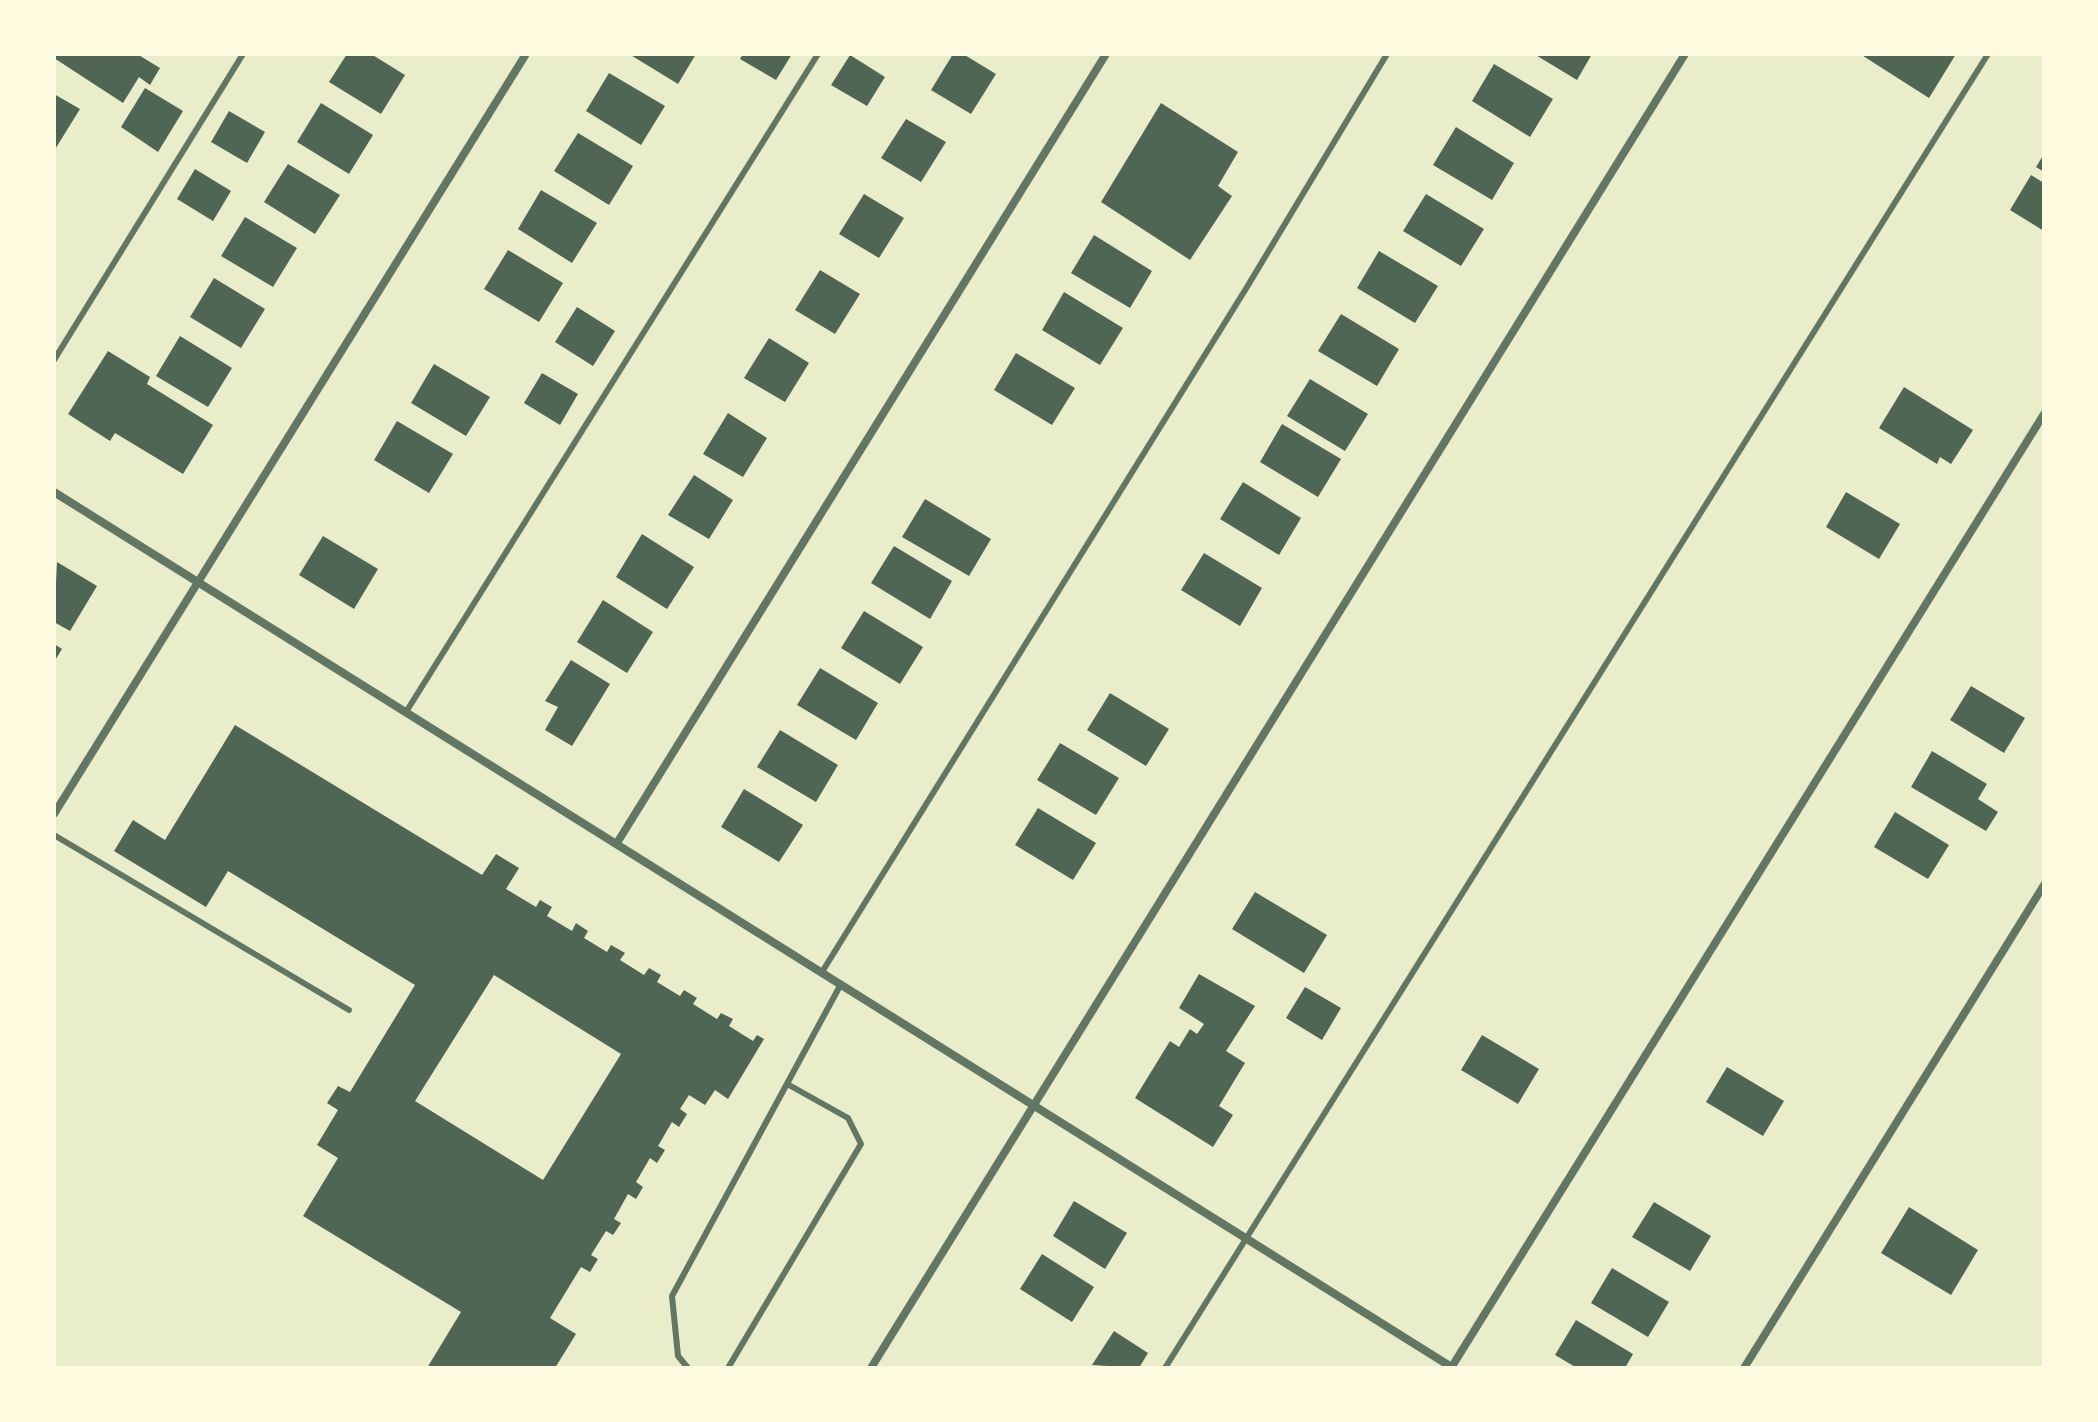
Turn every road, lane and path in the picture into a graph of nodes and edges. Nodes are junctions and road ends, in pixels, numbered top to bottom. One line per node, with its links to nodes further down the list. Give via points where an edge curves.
1 (243, 54): 8 (lane)
2 (526, 54): 11 (street)
3 (818, 54): 12 (lane)
4 (1106, 54): 15 (street)
5 (1387, 54): 17 (lane)
6 (1685, 54): 21 (street)
7 (1988, 54): 22 (lane)
8 (54, 360)
9 (2044, 414): 27 (street)
10 (54, 492): 11 (street)
11 (197, 582): 12 (street); 13 (street)
12 (406, 712): 15 (street)
13 (54, 814)
14 (54, 835): 19 (lane)
15 (617, 843): 17 (street)
16 (2044, 885): 28 (street)
17 (822, 972): 18 (street)
18 (841, 984): 20 (lane); 21 (street)
19 (349, 1010)
20 (789, 1085): 23 (lane, via 672,1296 678,1356); 24 (lane, via 848,1118 861,1144)
21 (1034, 1105): 22 (street); 25 (street)
22 (1248, 1238): 26 (lane); 27 (street)
23 (688, 1368)
24 (728, 1368)
25 (871, 1368)
26 (1165, 1368)
27 (1452, 1368)
28 (1744, 1368)

